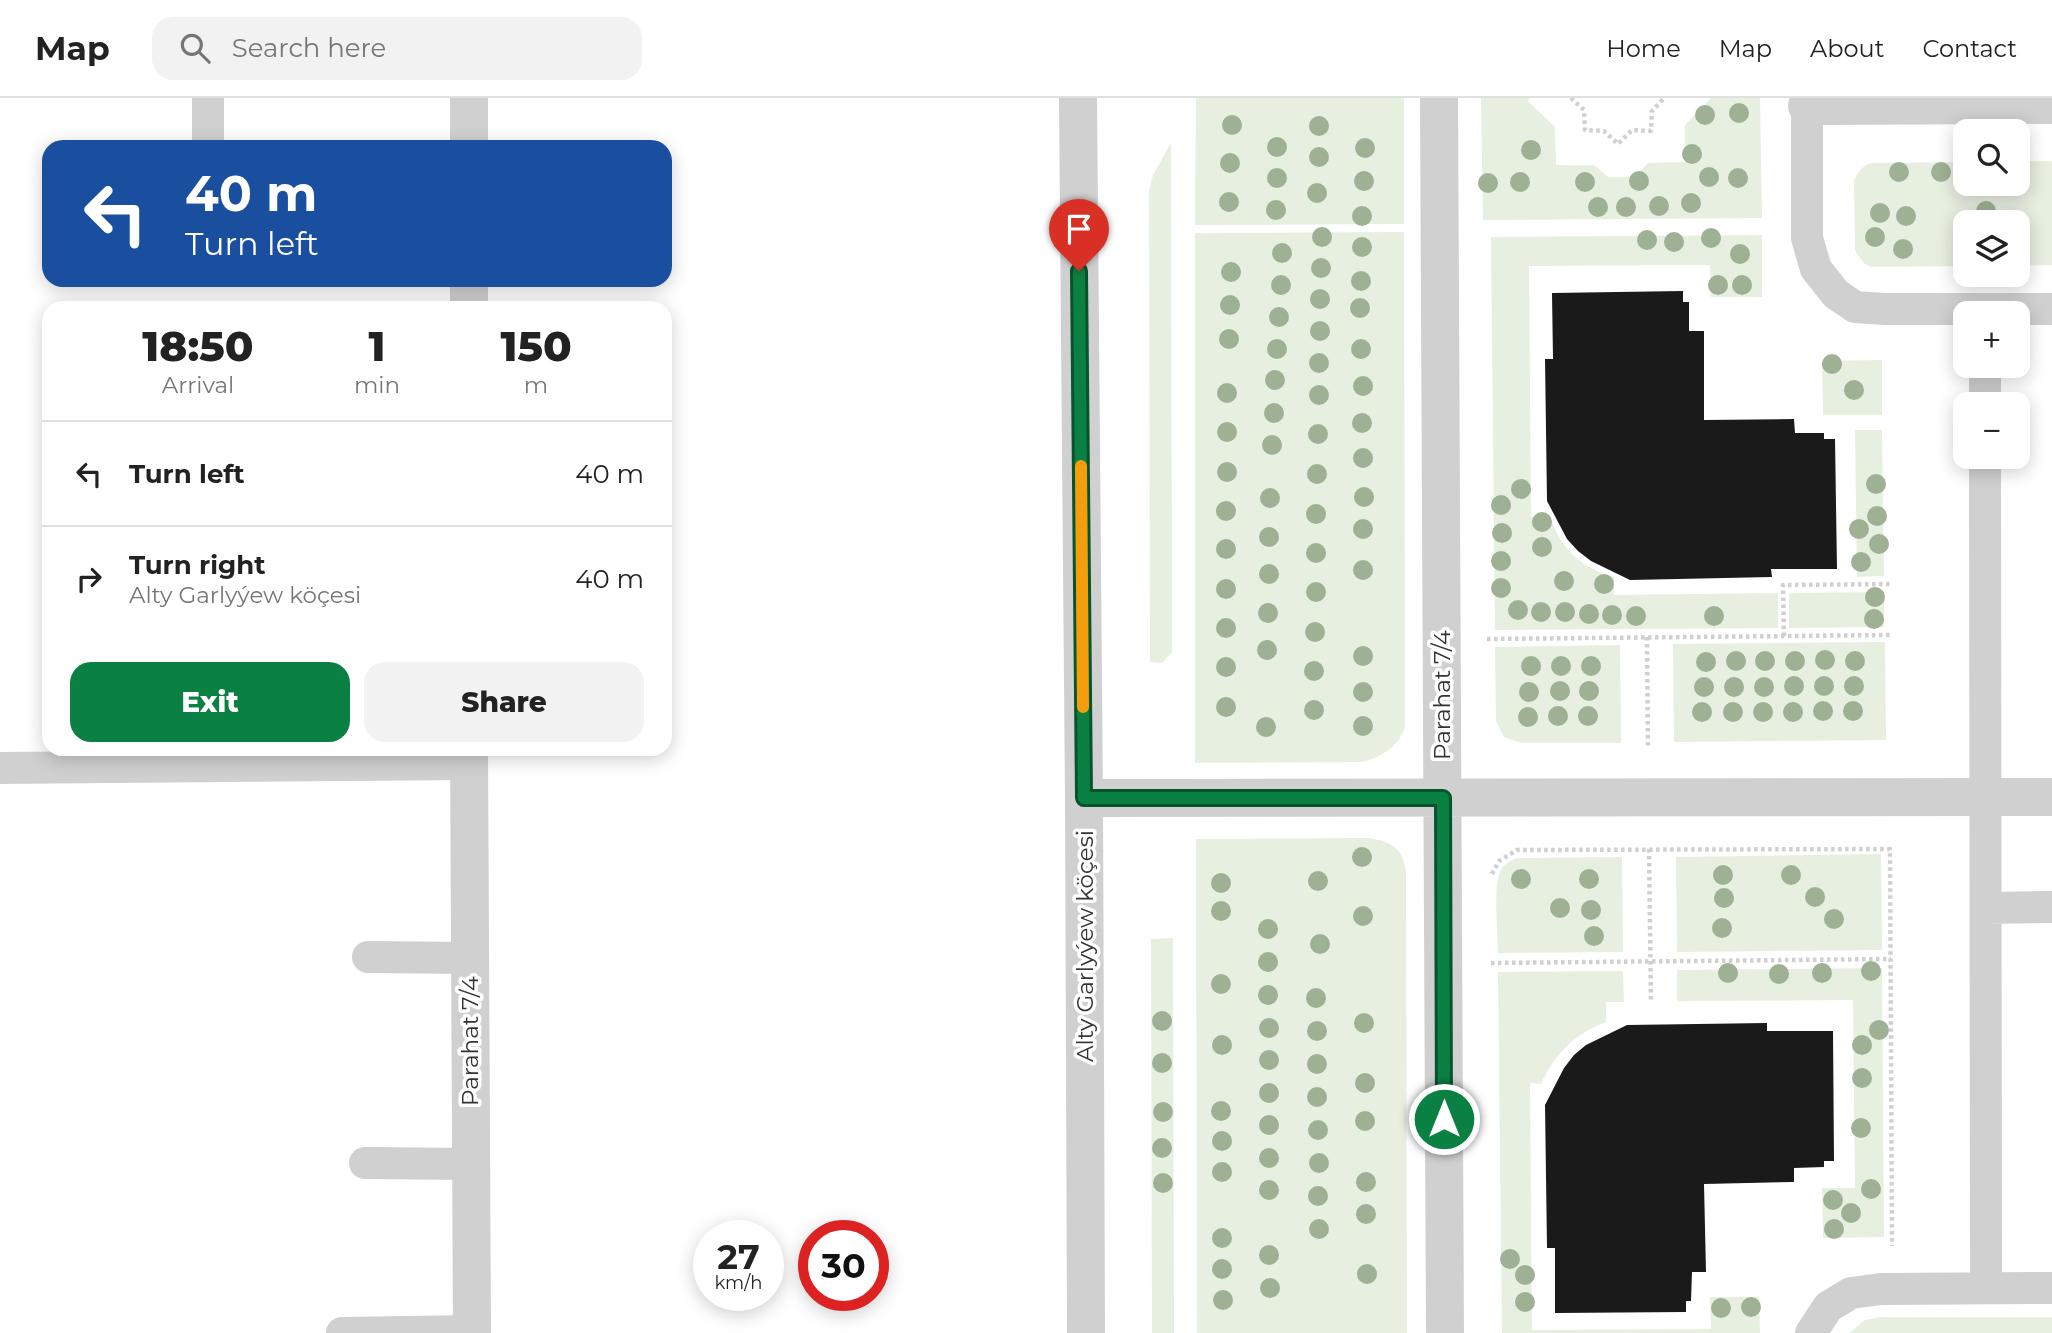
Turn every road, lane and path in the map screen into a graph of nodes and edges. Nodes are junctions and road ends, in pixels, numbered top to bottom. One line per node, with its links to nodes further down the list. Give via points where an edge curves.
1 (208, 98): 9 (lane)
2 (469, 98): 10 (street)
3 (1078, 98): 25 (street, Alty Garlyýew köçesi)
4 (1439, 98): 26 (street, Parahat 7/4)
5 (1571, 98): 6 (path, via 1584,110 1585,130 1604,131 1618,144 1632,130 1651,131 1651,111)
6 (1664, 98)
7 (1807, 102): 8 (street); 12 (lane, via 1807,238 1816,269 1836,294 1855,307)
8 (2052, 106)
9 (208, 140)
10 (469, 140)
11 (2052, 309): 13 (lane)
12 (1953, 310)
13 (2030, 310)
14 (1985, 469): 23 (lane)
15 (1892, 584): 17 (path, via 1783,585)
16 (1892, 635): 17 (path)
17 (1784, 636): 18 (path)
18 (1647, 637): 19 (path); 20 (path)
19 (1487, 639)
20 (1648, 750)
21 (469, 756): 22 (lane); 33 (street, Parahat 7/4)
22 (0, 768)
23 (1986, 797): 24 (street); 26 (street); 30 (lane)
24 (2052, 797)
25 (1084, 798): 26 (street); 44 (street, Alty Garlyýew köçesi)
26 (1443, 798): 45 (street, Parahat 7/4)
27 (1649, 849): 28 (path, via 1517,850 1499,861); 34 (path, via 1890,849); 35 (path)
28 (1491, 879)
29 (2052, 907): 30 (lane)
30 (1986, 908): 40 (lane)
31 (1491, 951): 35 (path, via 1492,963)
32 (368, 957): 33 (lane)
33 (469, 958): 38 (street, Parahat 7/4)
34 (1891, 959): 35 (path); 39 (path, via 1892,1246)
35 (1650, 961): 36 (path)
36 (1651, 1001)
37 (365, 1163): 38 (lane)
38 (471, 1164): 42 (street, Parahat 7/4)
39 (1880, 1246)
40 (1986, 1288): 41 (lane); 46 (lane, via 1851,1293 1828,1307)
41 (2052, 1288)
42 (471, 1332): 43 (lane)
43 (342, 1333)
44 (1086, 1333)
45 (1446, 1333)
46 (1811, 1333)

